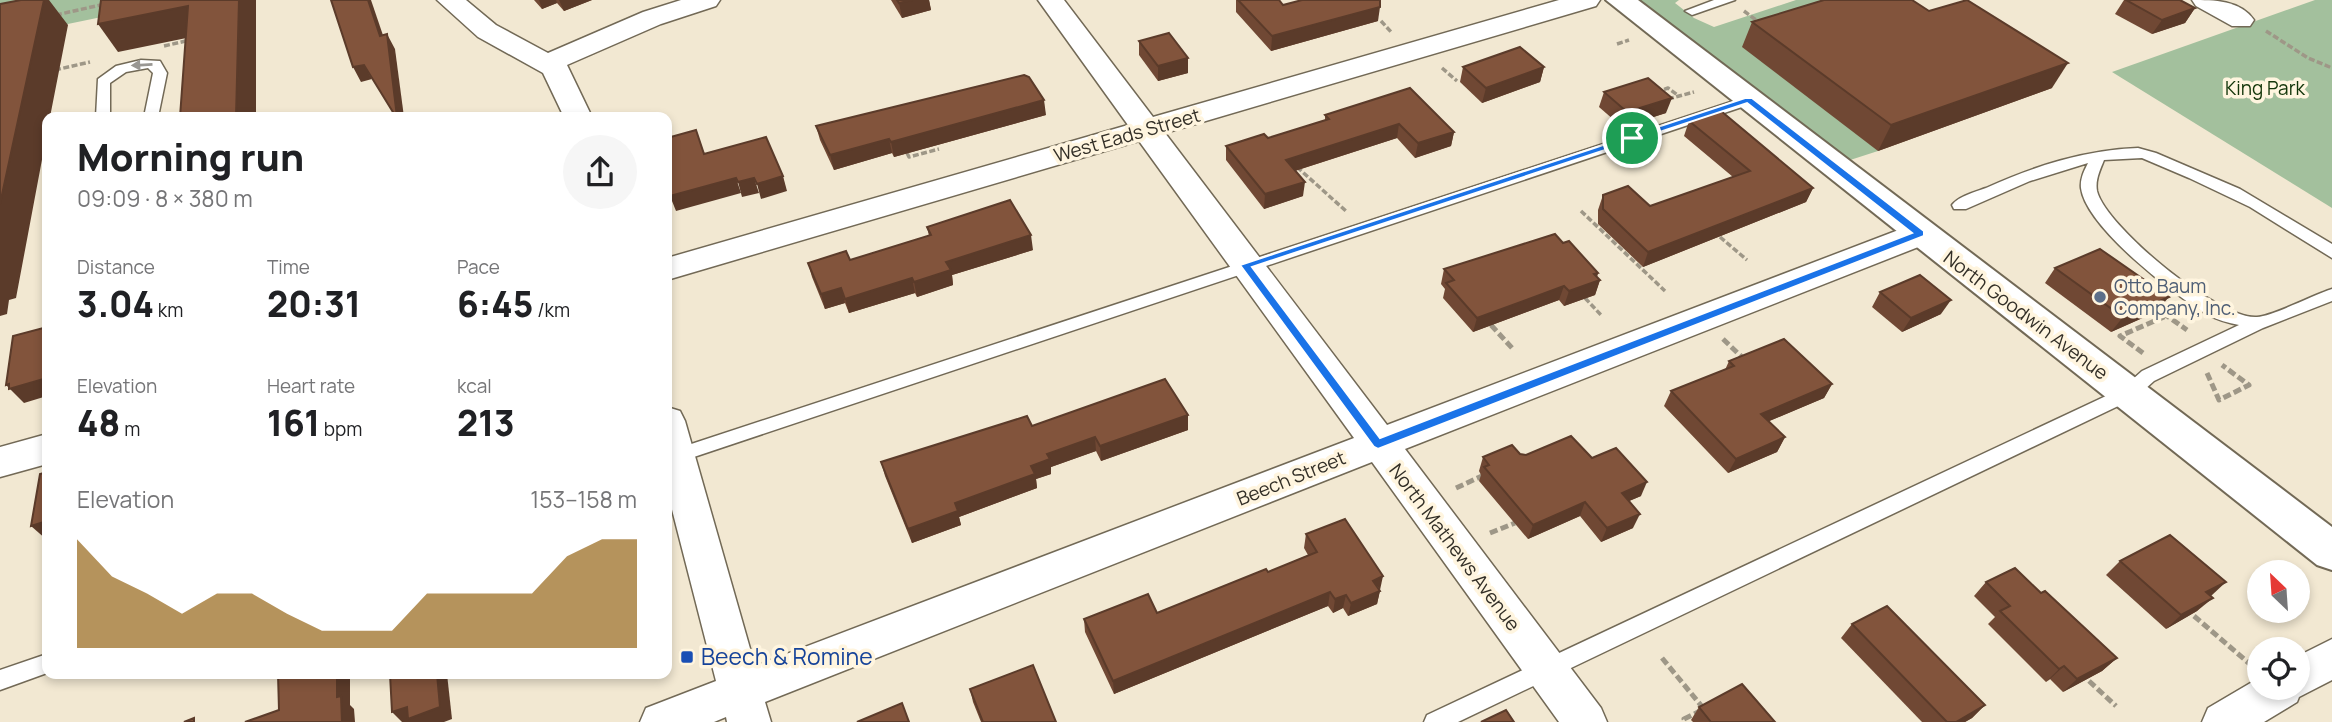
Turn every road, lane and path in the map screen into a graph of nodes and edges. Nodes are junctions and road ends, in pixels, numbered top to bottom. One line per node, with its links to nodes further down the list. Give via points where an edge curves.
1 (450, 0): 15 (street, via 487,32)
2 (707, 0): 15 (street, via 652,18)
3 (1051, 0): 27 (street, North Mathews Avenue)
4 (1587, 0): 27 (street, West Eads Street)
5 (1620, 0): 23 (street, North Goodwin Avenue)
6 (2205, 0): 11 (street)
7 (113, 3): 10 (path)
8 (1734, 4): 9 (lane); 12 (path)
9 (1692, 11)
10 (51, 16)
11 (2249, 23): 17 (path)
12 (1769, 29)
13 (1632, 39): 14 (path)
14 (1617, 44)
15 (549, 63): 26 (street)
16 (1439, 65): 18 (path)
17 (2332, 68)
18 (1457, 81)
19 (1698, 90): 21 (path)
20 (1650, 94): 21 (path, via 1668,88)
21 (1680, 97): 22 (path)
22 (1664, 100)
23 (1749, 100): 34 (lane); 35 (street, North Goodwin Avenue)
24 (103, 112): 25 (lane, one-way to 24, via 160,73 155,65 144,64 119,69 103,82)
25 (152, 112)
26 (576, 112)
27 (1146, 130): 39 (street, North Mathews Avenue); 40 (street, West Eads Street)
28 (939, 149): 29 (path, via 909,157)
29 (907, 153)
30 (2098, 158): 32 (lane, via 2035,171); 37 (lane, via 2140,153 2217,183); 46 (lane, via 2088,178 2090,195 2105,218 2182,291 2218,313)
31 (1292, 163): 34 (path)
32 (1960, 205)
33 (1581, 211): 41 (path)
34 (1363, 228): 39 (lane)
35 (1920, 234): 53 (street, North Goodwin Avenue); 55 (street, Beech Street)
36 (1720, 237): 38 (path)
37 (2332, 252)
38 (1747, 260)
39 (1245, 265): 54 (lane); 55 (street, North Mathews Avenue)
40 (672, 268)
41 (1665, 291)
42 (2332, 295): 46 (lane)
43 (1585, 298): 44 (path)
44 (1601, 315)
45 (2166, 316): 52 (path, via 2120,336)
46 (2257, 324): 49 (lane)
47 (1491, 325): 48 (path)
48 (1513, 349)
49 (2200, 352): 49 (path, via 2218,400 2249,385); 52 (lane)
50 (1756, 356): 51 (path)
51 (1745, 361)
52 (2163, 369): 53 (lane)
53 (2129, 393): 63 (street, North Goodwin Avenue); 69 (lane)
54 (672, 444)
55 (1378, 444): 69 (street, North Mathews Avenue); 74 (street, Beech Street)
56 (42, 450): 58 (street)
57 (672, 452): 74 (street)
58 (0, 462)
59 (1482, 476): 60 (path)
60 (1452, 490)
61 (1516, 523): 62 (path)
62 (1486, 535)
63 (2332, 552)
64 (2194, 616): 67 (path)
65 (1662, 658): 79 (path, via 1704,709 1684,719)
66 (2332, 658): 70 (street)
67 (2247, 662)
68 (42, 666): 71 (lane)
69 (1545, 669): 77 (lane); 78 (street, North Mathews Avenue)
70 (2310, 671)
71 (0, 680)
72 (2089, 681): 75 (path)
73 (2262, 700): 80 (street)
74 (745, 706): 76 (street, Beech Street)
75 (2116, 706)
76 (662, 722)
77 (1435, 722)
78 (1585, 722)
79 (1686, 722)
80 (2224, 722)

